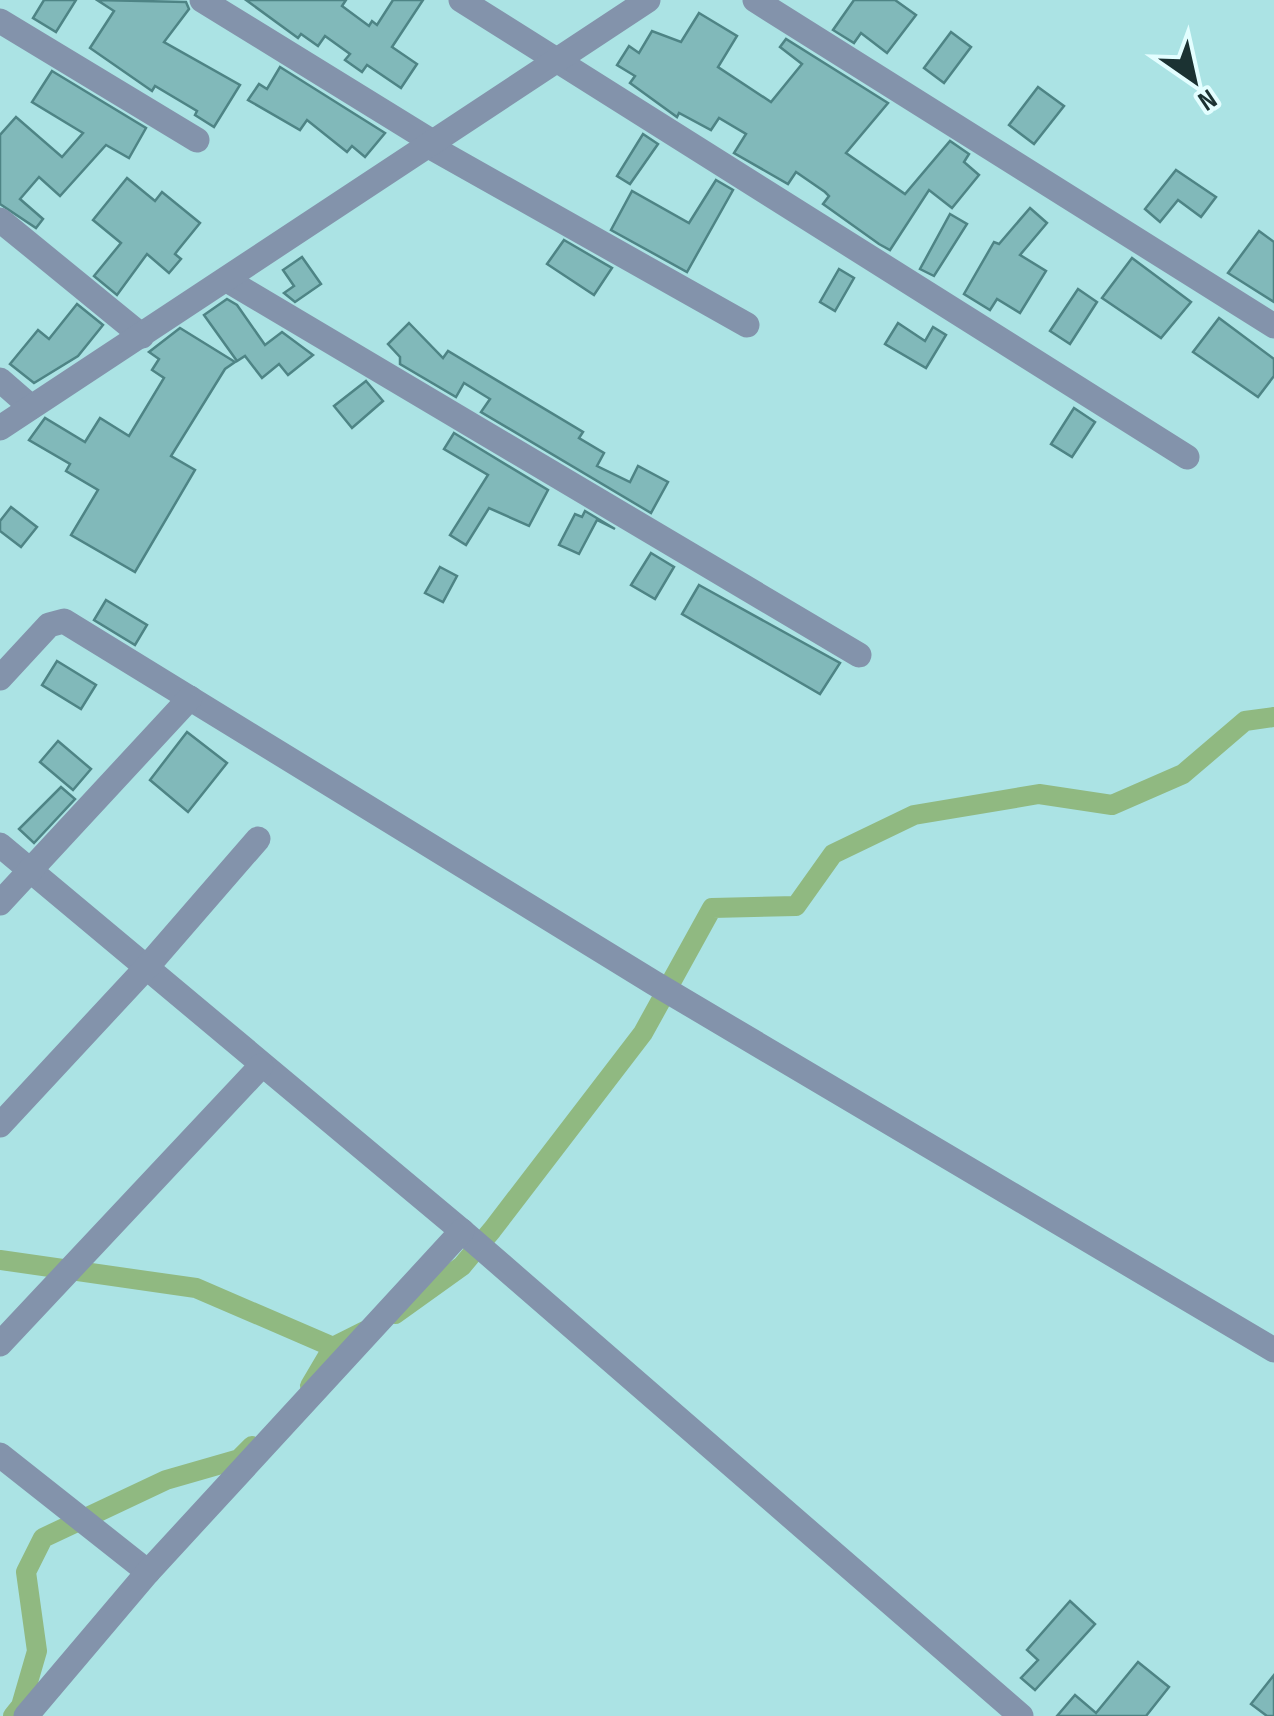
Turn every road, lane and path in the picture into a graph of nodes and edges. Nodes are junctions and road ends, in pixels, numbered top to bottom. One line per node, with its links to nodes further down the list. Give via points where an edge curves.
1 (202, 0): 8 (street)
2 (460, 0): 6 (street)
3 (648, 0): 6 (street)
4 (755, 0): 12 (street)
5 (0, 22): 7 (street)
6 (558, 61): 8 (street); 17 (street)
7 (198, 140)
8 (431, 145): 10 (street); 11 (street)
9 (0, 220): 13 (street)
10 (227, 280): 13 (street); 18 (street)
11 (746, 326)
12 (1274, 326)
13 (142, 336): 15 (street)
14 (0, 380): 15 (street)
15 (31, 407): 16 (street)
16 (0, 428)
17 (1187, 457)
18 (859, 655)
19 (0, 678): 20 (street, via 50,626 64,621)
20 (190, 698): 23 (street); 30 (street, via 654,983)
21 (258, 840): 25 (street)
22 (0, 846): 23 (street)
23 (30, 872): 24 (street); 25 (street)
24 (0, 903)
25 (146, 968): 26 (street); 27 (street)
26 (262, 1066): 28 (street); 29 (street)
27 (0, 1125)
28 (462, 1231): 32 (street); 34 (street)
29 (0, 1344)
30 (1274, 1350)
31 (0, 1455): 32 (street)
32 (148, 1572): 33 (street)
33 (26, 1716)
34 (1021, 1716)

